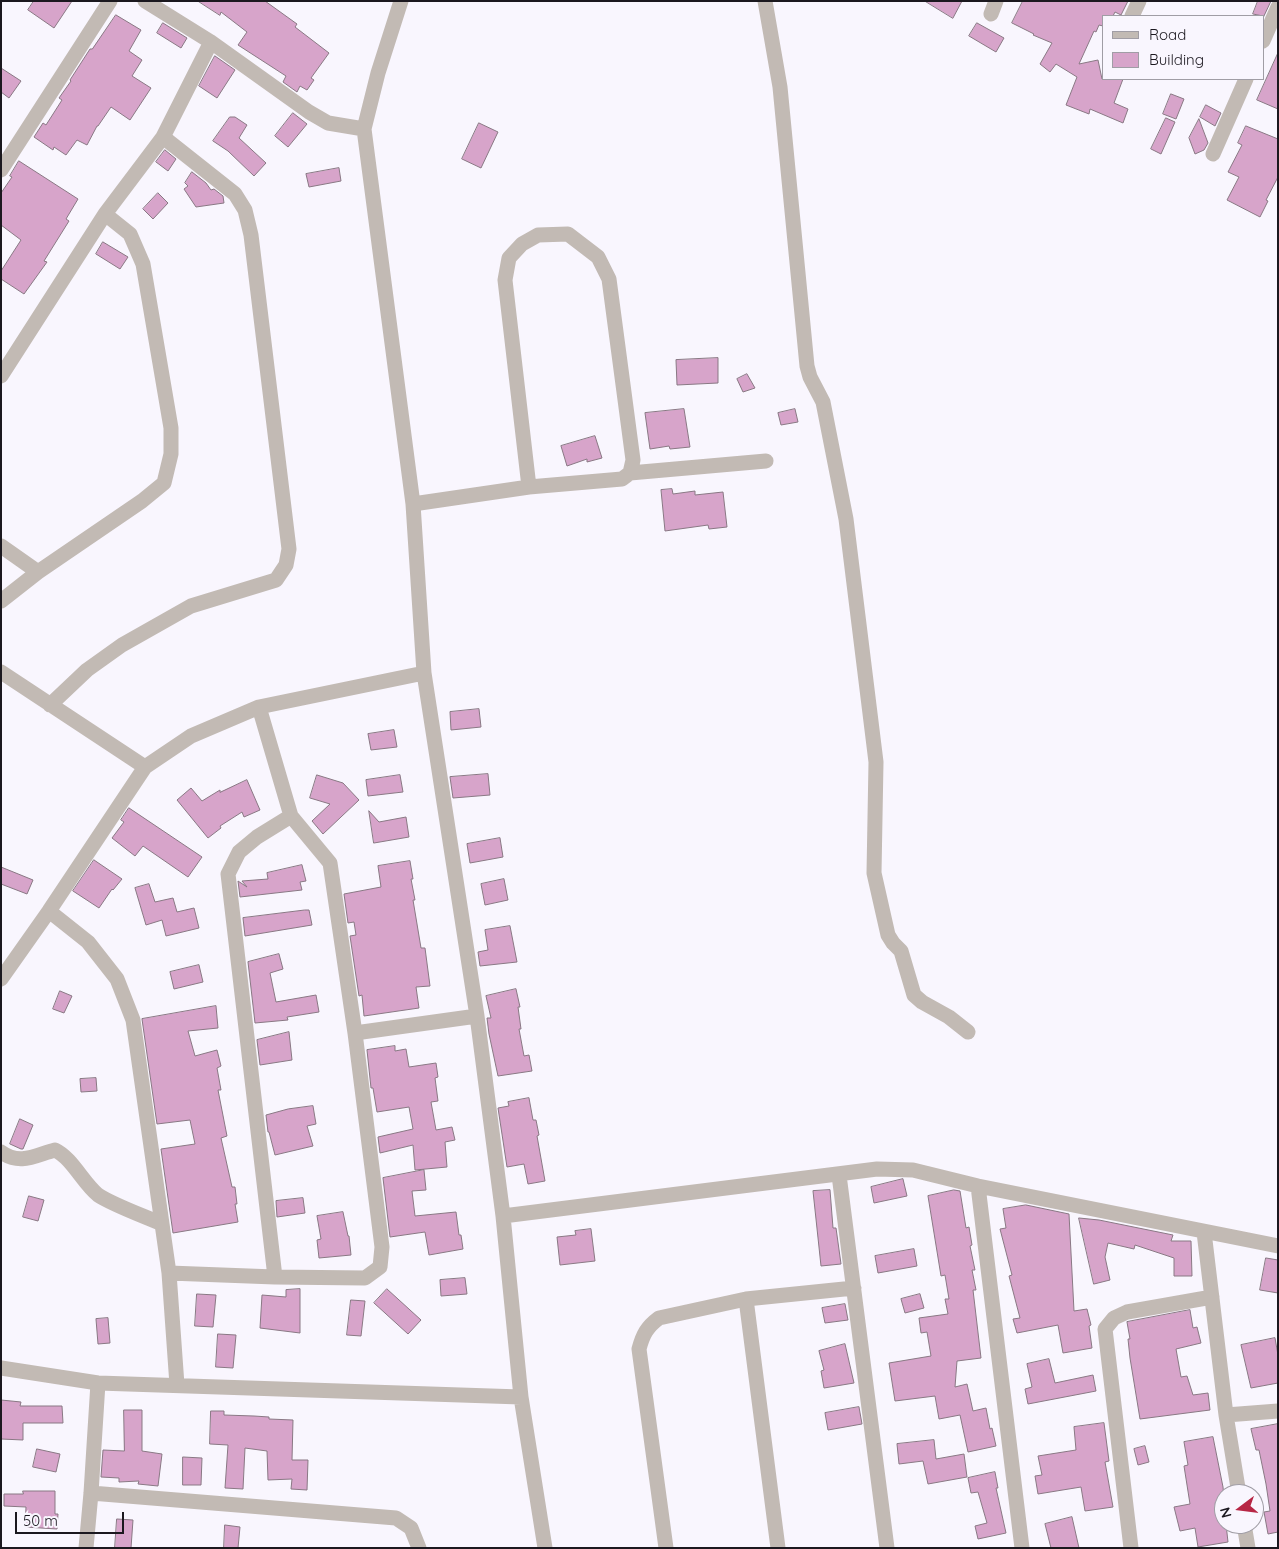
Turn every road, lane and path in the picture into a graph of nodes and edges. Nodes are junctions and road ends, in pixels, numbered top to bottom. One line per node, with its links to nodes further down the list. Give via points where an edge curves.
1 (110, 1): 14 (street)
2 (145, 1): 9 (street)
3 (401, 1): 11 (street)
4 (765, 1): 33 (street, via 780,87 807,366 823,402 846,519 876,762 874,873 888,935 902,950 914,995)
5 (1139, 1): 7 (street)
6 (1278, 7): 8 (street)
7 (1132, 15)
8 (1264, 39)
9 (211, 42): 11 (street, via 328,123); 12 (street)
10 (1246, 80): 13 (street)
11 (364, 129): 20 (street)
12 (163, 137): 15 (street); 26 (street, via 235,194 245,210 251,235 289,549 286,565 276,580 191,606 122,645 87,670)
13 (1213, 154)
14 (1, 170)
15 (105, 214): 16 (street); 22 (street, via 130,234 143,264 172,428 170,454 164,483)
16 (1, 376)
17 (766, 461): 18 (street)
18 (630, 473): 19 (street, via 622,479); 19 (street, via 633,460 610,280 598,257 568,234 538,236 522,244 509,258 505,280)
19 (529, 487): 20 (street)
20 (413, 504): 25 (street)
21 (1, 546): 22 (street)
22 (38, 572): 23 (street)
23 (1, 600)
24 (1, 672): 26 (street)
25 (424, 674): 27 (street); 32 (street)
26 (50, 705): 28 (street)
27 (259, 707): 28 (street, via 191,736); 29 (street)
28 (145, 767): 30 (street)
29 (291, 816): 34 (street, via 330,863); 43 (street, via 239,852 228,874)
30 (49, 911): 31 (street); 39 (street, via 88,942 117,980 133,1020)
31 (1, 979)
32 (477, 1016): 34 (street); 38 (street)
33 (968, 1032)
34 (355, 1033): 43 (street, via 382,1248 380,1267 365,1278)
35 (1, 1152): 39 (street, via 26,1160 55,1150 98,1195)
36 (838, 1175): 37 (street, via 877,1169 913,1170); 38 (street); 44 (street)
37 (978, 1186): 40 (street); 62 (street)
38 (504, 1216): 50 (street)
39 (162, 1224): 42 (street)
40 (1204, 1232): 41 (street); 45 (street)
41 (1278, 1246)
42 (169, 1273): 43 (street); 49 (street)
43 (275, 1277)
44 (854, 1288): 46 (street); 61 (street)
45 (1212, 1297): 52 (street); 63 (street, via 1127,1312 1114,1318 1106,1330)
46 (746, 1298): 59 (street, via 659,1318 643,1335 639,1349); 60 (street)
47 (1, 1368): 48 (street)
48 (98, 1383): 49 (street); 54 (street)
49 (177, 1385): 50 (street)
50 (521, 1397): 58 (street)
51 (1278, 1411): 52 (street)
52 (1226, 1415): 53 (street)
53 (1237, 1484)
54 (91, 1493): 56 (street); 57 (street, via 396,1518 411,1528)
55 (1246, 1534): 64 (street)
56 (86, 1548)
57 (419, 1548)
58 (545, 1548)
59 (666, 1548)
60 (778, 1548)
61 (887, 1548)
62 (1022, 1548)
63 (1131, 1548)
64 (1248, 1548)

